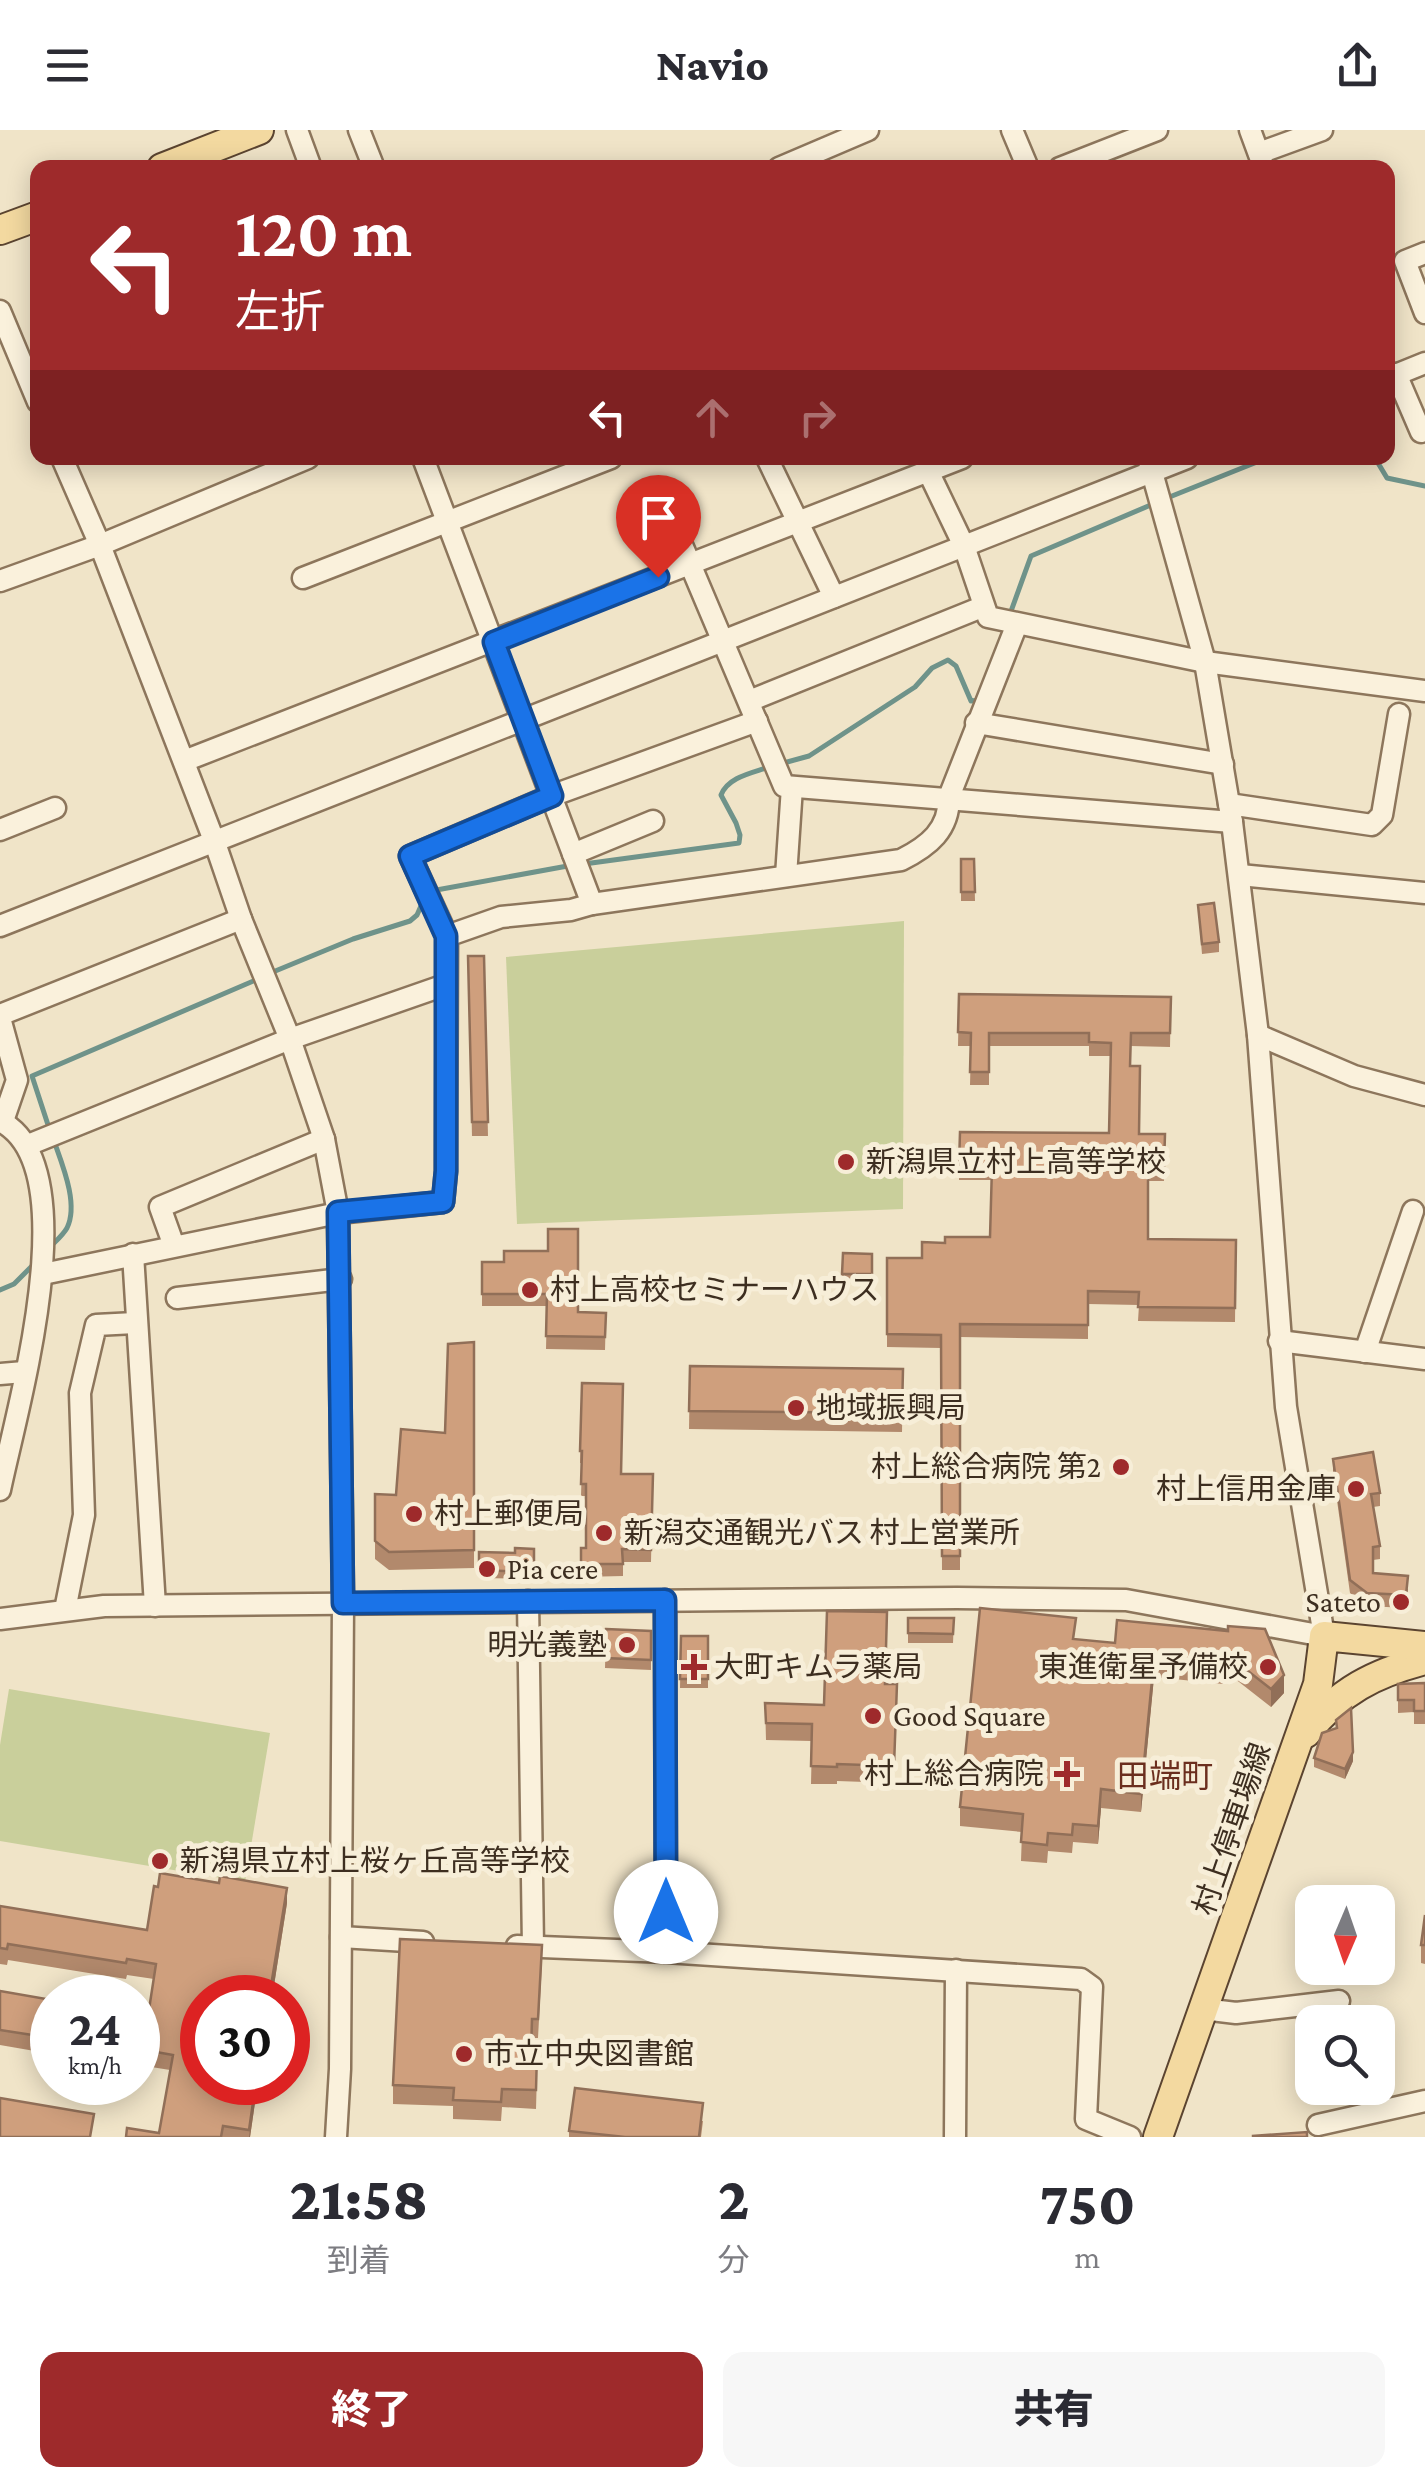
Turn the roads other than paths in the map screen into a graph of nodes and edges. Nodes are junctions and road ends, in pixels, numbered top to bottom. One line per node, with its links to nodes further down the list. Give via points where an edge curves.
1 (297, 130): 10 (street)
2 (359, 130): 11 (street)
3 (868, 130): 12 (street)
4 (1012, 130): 13 (street)
5 (1157, 130): 14 (street)
6 (1250, 130): 15 (street)
7 (1322, 130): 15 (street)
8 (248, 132): 9 (main road)
9 (181, 160)
10 (308, 160)
11 (371, 160)
12 (798, 160)
13 (1025, 160)
14 (1080, 160)
15 (1262, 160)
16 (30, 219): 17 (main road)
17 (0, 230)
18 (1425, 252): 20 (street, via 1405,261)
19 (0, 311): 24 (street)
20 (1425, 314)
21 (1425, 362): 22 (street)
22 (1395, 375)
23 (1395, 382): 25 (street)
24 (30, 383)
25 (1420, 432)
26 (65, 465): 38 (street)
27 (264, 465): 38 (street)
28 (426, 465): 36 (street)
29 (593, 465): 36 (street)
30 (770, 465): 37 (street)
31 (944, 465): 34 (street)
32 (1149, 465): 39 (street)
33 (1151, 465): 48 (street)
34 (928, 471): 37 (street); 39 (street)
35 (663, 500): 40 (street)
36 (448, 522): 41 (street); 47 (street)
37 (799, 522): 40 (street); 43 (street)
38 (100, 546): 42 (street); 54 (street)
39 (964, 546): 43 (street); 44 (street)
40 (691, 564): 46 (street); 47 (street)
41 (303, 578)
42 (0, 581)
43 (834, 598): 46 (street)
44 (982, 607): 45 (street, via 988,618); 50 (street)
45 (1017, 624): 48 (street); 53 (street)
46 (724, 641): 50 (street); 52 (street)
47 (494, 642): 52 (street); 54 (street)
48 (1205, 662): 49 (street); 55 (street)
49 (1425, 692)
50 (753, 711): 56 (street, via 784,786); 57 (street)
51 (1400, 714): 60 (street, via 1382,815 1372,825)
52 (524, 720): 57 (street); 63 (street)
53 (976, 723): 55 (street); 58 (street)
54 (184, 761): 63 (street)
55 (1222, 764): 60 (street)
56 (792, 787): 58 (street); 66 (street)
57 (552, 796): 64 (street); 71 (street, via 410,856)
58 (949, 797): 60 (street); 66 (street, via 942,828 927,847 901,860)
59 (54, 808): 62 (street)
60 (1231, 813): 65 (street)
61 (653, 821): 64 (street)
62 (0, 830)
63 (215, 843): 69 (street); 70 (street)
64 (573, 854): 68 (street)
65 (1240, 875): 67 (street); 74 (street)
66 (786, 876): 68 (street)
67 (1425, 894)
68 (592, 904): 71 (street, via 501,916)
69 (241, 918): 73 (street); 75 (street)
70 (0, 926)
71 (446, 936): 72 (street)
72 (445, 984): 75 (street); 81 (street, via 443,1202)
73 (0, 1017): 77 (street, via 17,1080)
74 (1258, 1035): 76 (street, via 1354,1076); 88 (street)
75 (290, 1039): 78 (street); 79 (street)
76 (1425, 1095)
77 (2, 1121): 79 (street)
78 (324, 1138): 81 (street); 82 (street, via 160,1207)
79 (28, 1145): 84 (street, via 45,1211)
80 (1413, 1211): 89 (street)
81 (338, 1212): 82 (street); 85 (street)
82 (174, 1246): 83 (street)
83 (133, 1254): 84 (street); 87 (street)
84 (43, 1274): 91 (street)
85 (341, 1279): 86 (street); 96 (street)
86 (177, 1298)
87 (135, 1323): 97 (street); 98 (street, via 96,1325 80,1393 84,1515)
88 (1279, 1341): 89 (street); 100 (street)
89 (1365, 1352): 90 (street)
90 (1425, 1359)
91 (24, 1372): 92 (street); 93 (street)
92 (0, 1374)
93 (0, 1490)
94 (665, 1600): 95 (street); 100 (street, via 1126,1600); 108 (street)
95 (528, 1601): 96 (street); 107 (street)
96 (343, 1603): 97 (street); 104 (street)
97 (155, 1606): 98 (street)
98 (65, 1610): 99 (street)
99 (0, 1620)
100 (1324, 1636): 101 (main road); 103 (main road, 村上停車場線, via 1318,1684)
101 (1425, 1646)
102 (1425, 1660): 103 (main road, via 1388,1670 1336,1699)
103 (1296, 1746): 111 (main road, 村上停車場線)
104 (341, 1937): 105 (street); 114 (street)
105 (437, 1942)
106 (495, 1945): 107 (street)
107 (534, 1947): 108 (street)
108 (666, 1952): 109 (street)
109 (956, 1970): 115 (street); 116 (street, via 1081,1979 1092,1987 1086,2119)
110 (1339, 2001): 111 (street)
111 (1203, 2009): 117 (main road, 村上停車場線)
112 (1425, 2100): 113 (street)
113 (1318, 2125)
114 (336, 2137)
115 (955, 2137)
116 (1130, 2137)
117 (1158, 2137)

